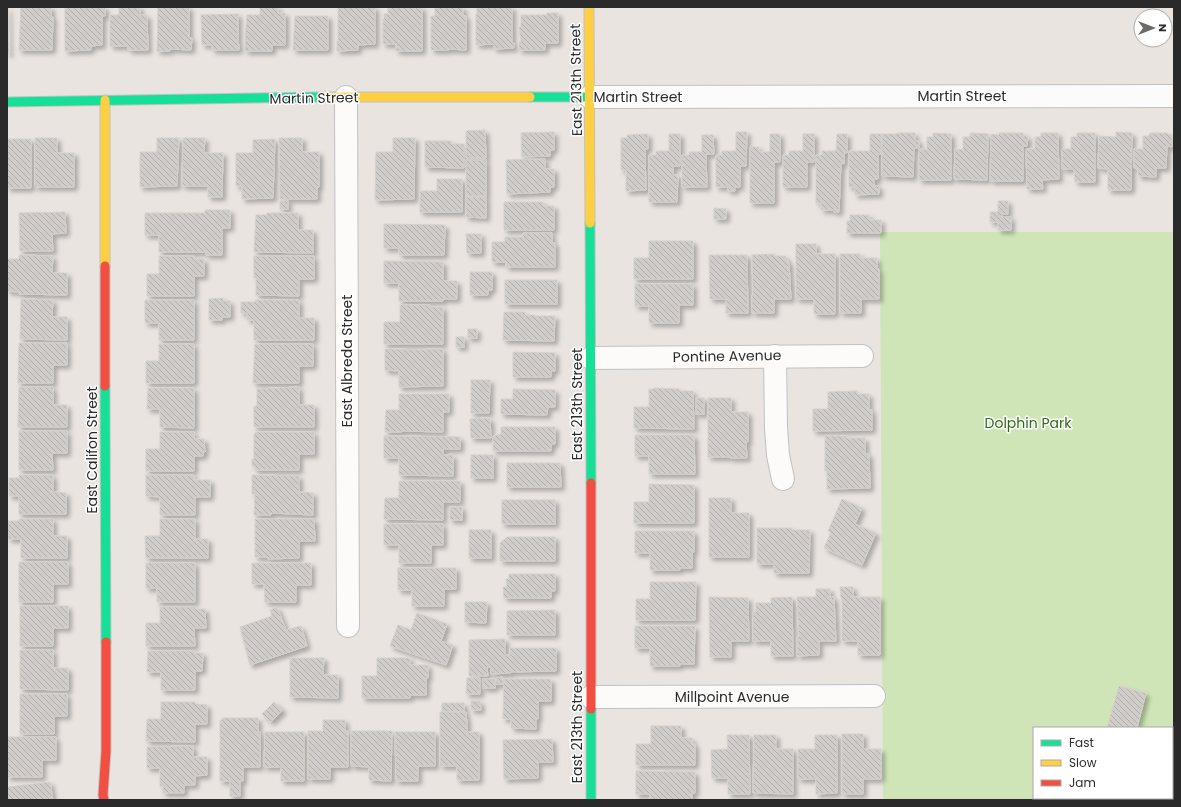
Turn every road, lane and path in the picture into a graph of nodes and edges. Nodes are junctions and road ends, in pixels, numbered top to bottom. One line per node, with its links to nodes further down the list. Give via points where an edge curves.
1 (589, 7): 4 (street, East 213th Street)
2 (1174, 96): 4 (street, Martin Street)
3 (346, 97): 4 (street, Martin Street); 5 (street, Martin Street); 11 (street, East Albreda Street)
4 (590, 97): 9 (street, East 213th Street)
5 (105, 100): 6 (street, Martin Street); 14 (street, East Califon Street)
6 (7, 102)
7 (775, 356): 8 (street, Pontine Avenue); 9 (street, Pontine Avenue); 10 (street, via 776,428)
8 (862, 356)
9 (591, 358): 13 (street, East 213th Street)
10 (783, 479)
11 (348, 626)
12 (874, 696): 13 (street, Millpoint Avenue)
13 (591, 697): 15 (street, East 213th Street)
14 (104, 800)
15 (591, 800)

